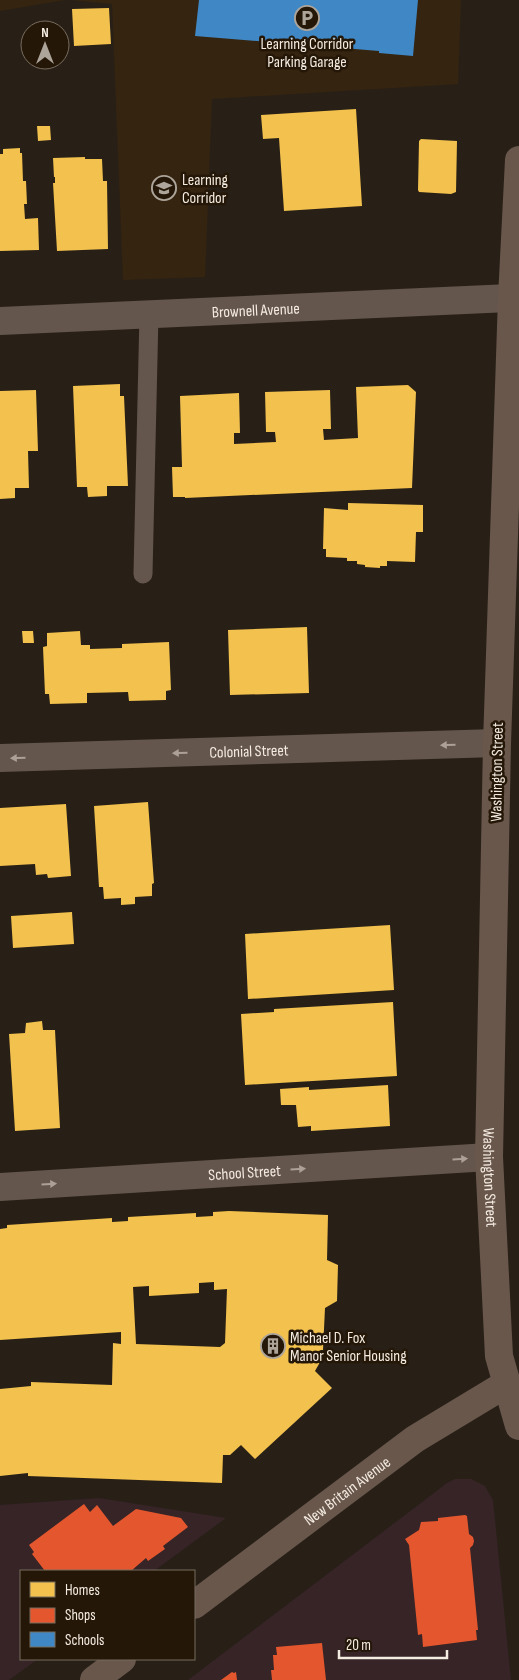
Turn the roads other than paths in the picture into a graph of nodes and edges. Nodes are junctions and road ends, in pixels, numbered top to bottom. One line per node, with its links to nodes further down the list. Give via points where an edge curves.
1 (519, 160): 2 (main road, Washington Street)
2 (512, 298): 3 (street, Brownell Avenue); 6 (main road, Washington Street)
3 (149, 314): 4 (street, Brownell Avenue); 5 (lane)
4 (0, 321)
5 (143, 574)
6 (497, 743): 7 (street, Colonial Street, one-way to 7); 8 (main road, Washington Street)
7 (0, 758)
8 (488, 1158): 9 (street, School Street, one-way to 8); 10 (main road, Washington Street, via 499,1356)
9 (0, 1187)
10 (506, 1384): 11 (main road, Washington Street); 12 (main road, New Britain Avenue, via 415,1439)
11 (519, 1426)
12 (195, 1604)
13 (121, 1660): 14 (main road)
14 (94, 1680)

